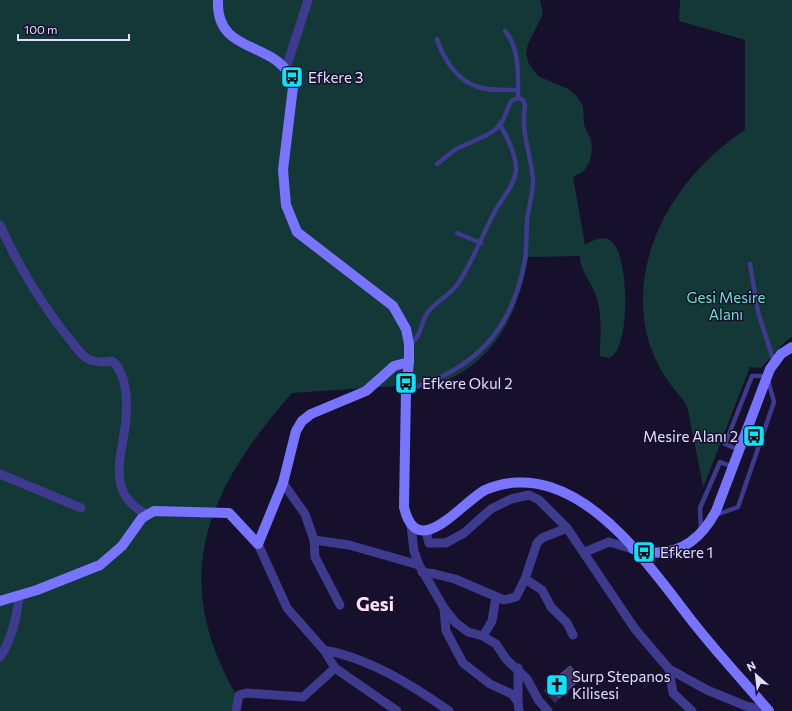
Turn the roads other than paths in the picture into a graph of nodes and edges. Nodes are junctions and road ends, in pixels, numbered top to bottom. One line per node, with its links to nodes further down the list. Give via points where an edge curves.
1 (218, 0): 5 (street, via 220,21 226,32)
2 (308, 0): 5 (street)
3 (505, 31): 6 (lane, via 514,46)
4 (437, 38): 6 (lane, via 448,63 471,85 479,88)
5 (286, 68): 14 (street, via 292,77 294,87 283,170 286,205 297,232 393,306 406,328)
6 (518, 90): 7 (lane)
7 (518, 98): 8 (lane, via 511,101); 19 (lane, via 523,100 524,104 523,134 532,182 525,261 511,306 497,333 478,355 452,371)
8 (500, 125): 9 (lane, via 487,135 456,149); 12 (lane, via 514,158 516,171 494,211)
9 (437, 164)
10 (0, 225): 25 (street, via 14,254 66,335 89,359 97,362 112,361 120,370 127,410 118,476 129,499 139,510)
11 (457, 233): 12 (lane)
12 (481, 243): 14 (lane, via 457,284 432,307 423,321 418,337)
13 (750, 264): 17 (lane, via 758,312)
14 (409, 344): 16 (street)
15 (792, 347): 17 (street, via 781,354)
16 (409, 362): 19 (street); 23 (street, via 394,366 366,392 311,414 302,421 296,430)
17 (774, 364): 18 (street)
18 (767, 376): 20 (street); 20 (lane, via 752,376 725,444); 26 (lane, via 774,402 738,506)
19 (406, 390): 27 (street, via 404,507)
20 (739, 450): 21 (street)
21 (733, 467): 26 (street); 30 (lane, via 720,462 700,508)
22 (0, 474): 24 (street)
23 (283, 483): 31 (street, via 305,514); 32 (street)
24 (81, 508)
25 (147, 514): 32 (street, via 154,511 230,513); 37 (street, via 122,546 100,565)
26 (714, 516): 30 (street)
27 (411, 525): 29 (street); 35 (street, via 414,551)
28 (567, 528): 29 (street, via 539,500 529,495 511,499 491,509 464,533 446,543 429,543); 34 (street); 36 (street, via 542,538 537,543)
29 (426, 531): 33 (street, via 437,527 484,491 500,484 517,482 549,486 579,500 605,519)
30 (702, 533): 33 (street, via 682,548 663,553)
31 (314, 540): 35 (street, via 349,545); 40 (street, via 315,557)
32 (258, 544): 44 (street, via 287,608)
33 (633, 549): 34 (street, via 609,542); 55 (street, via 654,571 697,627)
34 (585, 552): 48 (street, via 635,629)
35 (420, 569): 38 (street, via 455,579); 41 (street)
36 (526, 579): 38 (street, via 516,598 504,600); 42 (street, via 542,590 551,608 567,623)
37 (19, 596): 39 (street); 45 (street, via 11,635)
38 (496, 597): 43 (street, via 492,621)
39 (0, 601)
40 (340, 605)
41 (444, 608): 43 (street, via 456,623 468,632); 49 (street, via 446,631 462,663 490,684 512,694)
42 (574, 635)
43 (483, 636): 47 (street, via 496,644 506,659)
44 (324, 650): 46 (street); 52 (street, via 343,654 382,671)
45 (0, 657)
46 (335, 668): 50 (street, via 303,697 246,693 239,696); 51 (street)
47 (518, 668): 49 (street); 53 (street)
48 (669, 669): 54 (street, via 673,693); 55 (street, via 707,690 746,706)
49 (518, 706)
50 (236, 711)
51 (397, 711)
52 (449, 711)
53 (548, 711)
54 (692, 711)
55 (768, 711)

